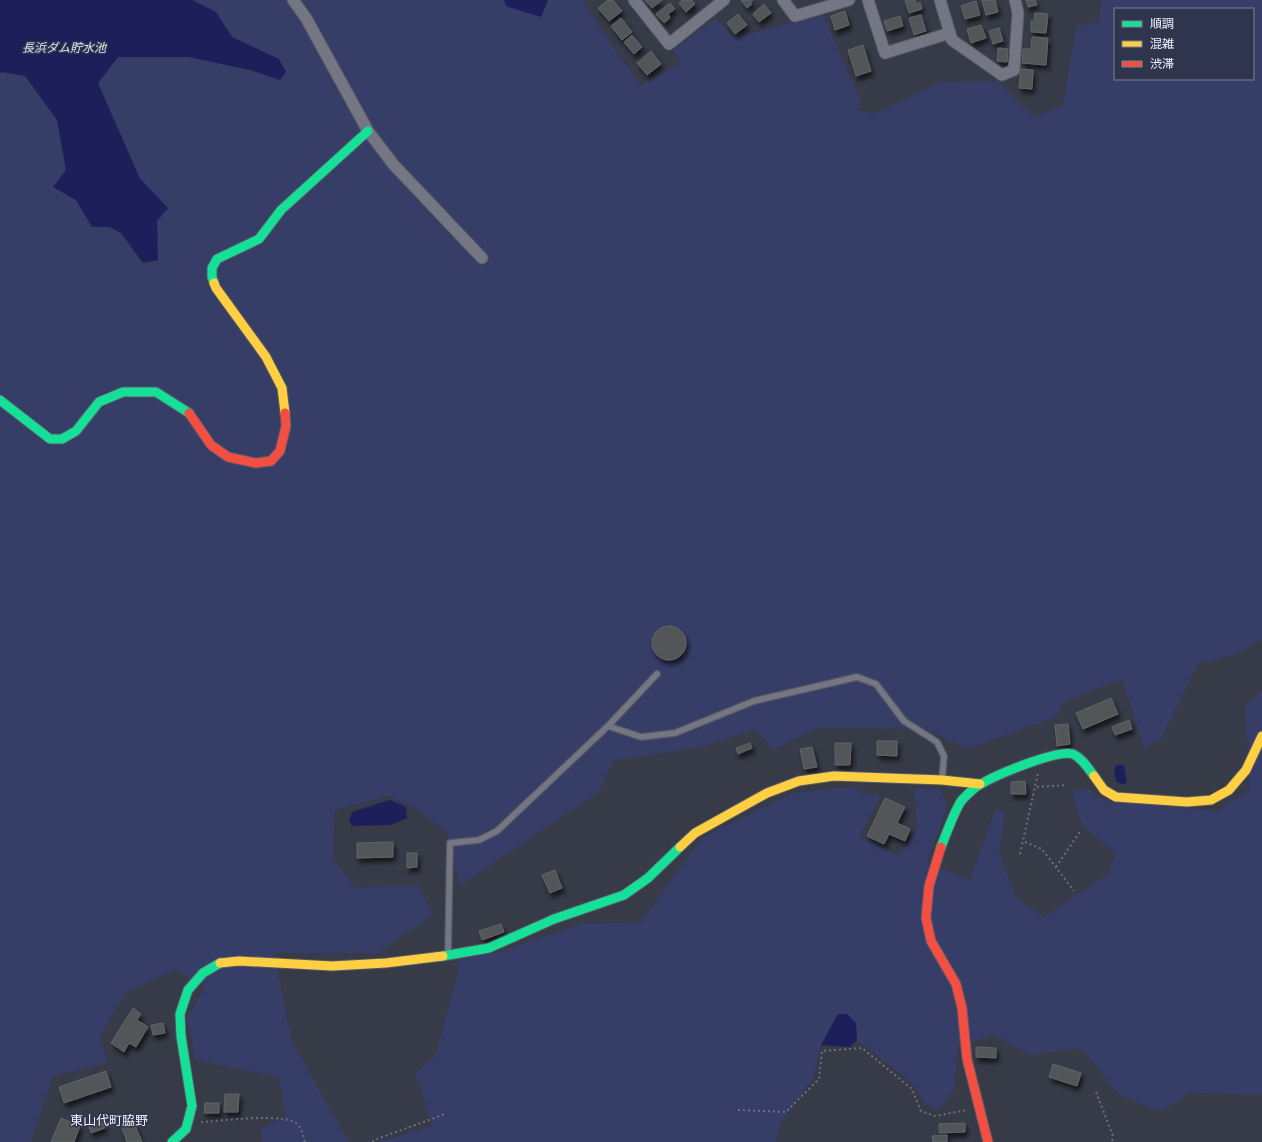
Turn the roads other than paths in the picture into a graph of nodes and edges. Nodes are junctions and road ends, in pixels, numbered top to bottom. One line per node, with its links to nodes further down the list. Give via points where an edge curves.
1 (293, 0): 10 (street, via 306,18)
2 (634, 0): 3 (street, via 669,44)
3 (724, 0)
4 (783, 0): 5 (street, via 796,16)
5 (849, 0)
6 (868, 0): 9 (street, via 885,53)
7 (940, 0): 9 (street)
8 (1015, 0): 9 (street, via 1018,13 1014,70 1002,75 952,40)
9 (950, 33)
10 (368, 131): 11 (street, via 394,164); 12 (street, via 281,210 259,239 217,259 212,268 216,288 266,357 282,388 286,426 280,451 271,461 256,463 228,456 211,445 188,411 156,392 123,392 99,402 76,431 62,439 50,439)
11 (482, 258)
12 (0, 400)
13 (657, 674): 14 (lane)
14 (608, 726): 16 (lane, via 641,737 675,733 754,701 857,677 876,684 904,721 937,742 944,756); 18 (lane, via 497,831 479,840 450,842)
15 (1262, 736): 17 (street, via 1246,770 1229,790 1211,800 1187,802 1116,797 1104,790 1082,760 1072,754 1059,754 1035,760)
16 (942, 780): 17 (street); 18 (street, via 834,776 799,781 767,793 695,833 648,878 624,895 554,919 488,948)
17 (980, 784): 20 (street, via 961,801 944,836 929,886 926,918 931,941 956,984 962,1008 966,1059)
18 (448, 955): 19 (street, via 386,963 332,966 240,961 221,963 203,973 188,990 180,1014 192,1106 186,1129)
19 (172, 1142)
20 (988, 1142)

